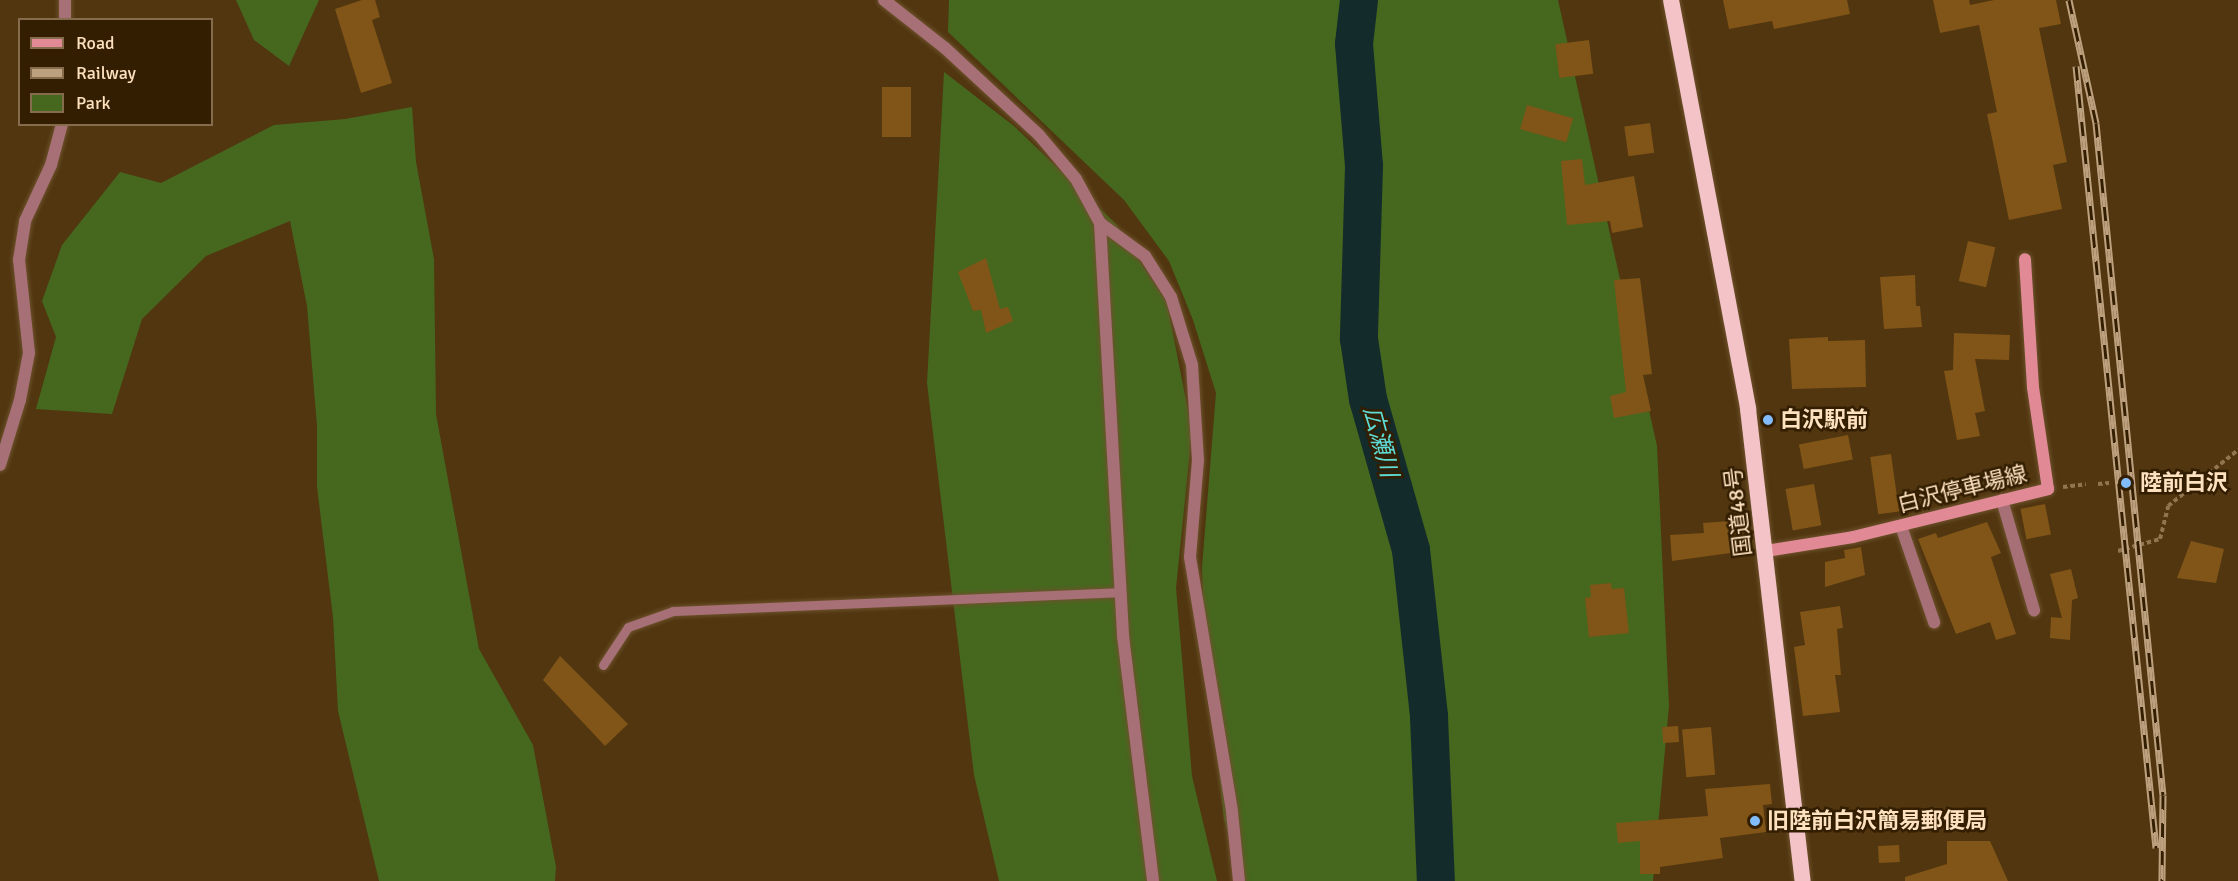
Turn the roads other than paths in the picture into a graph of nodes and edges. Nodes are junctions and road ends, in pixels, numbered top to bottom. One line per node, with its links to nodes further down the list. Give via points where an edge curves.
1 (66, 0): 4 (street)
2 (884, 0): 6 (street, via 945,48 1039,135 1076,179)
3 (1671, 0): 11 (highway, 国道48号, via 1748,409)
4 (65, 18)
5 (61, 126): 8 (street, via 51,165 25,221 19,260 29,353 20,400)
6 (1100, 223): 12 (street); 17 (street, via 1137,248 1161,279 1183,330 1192,365 1198,460 1190,557)
7 (2025, 259): 9 (main road, 白沢停車場線, via 2033,387 2048,489)
8 (0, 465)
9 (2002, 500): 10 (main road, 白沢停車場線); 13 (street)
10 (1901, 526): 11 (main road, 白沢停車場線); 14 (street)
11 (1766, 551): 18 (highway, 国道48号)
12 (1120, 592): 15 (lane, via 673,611 628,627); 16 (street)
13 (2034, 610)
14 (1934, 622)
15 (603, 665)
16 (1153, 881)
17 (1239, 881)
18 (1803, 881)

